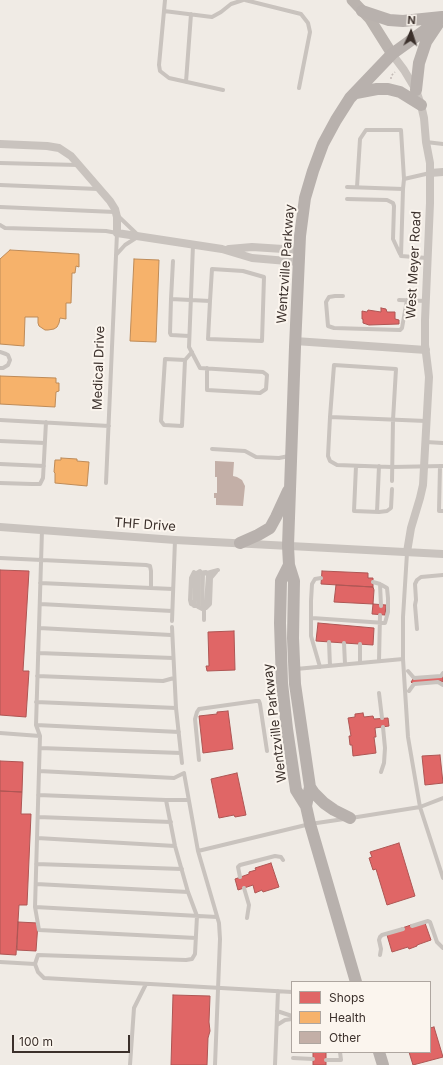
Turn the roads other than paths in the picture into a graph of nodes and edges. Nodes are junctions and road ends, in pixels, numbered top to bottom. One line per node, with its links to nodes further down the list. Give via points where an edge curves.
1 (165, 0): 4 (lane)
2 (244, 0): 6 (lane, via 231,4 212,17); 10 (lane, via 301,14 308,22 310,32)
3 (352, 0): 5 (main road, West Meyer Road)
4 (164, 11): 6 (lane); 9 (lane, via 160,71 169,78)
5 (362, 11): 7 (main road, via 389,20); 8 (main road, West Meyer Road)
6 (191, 14): 9 (lane)
7 (443, 17): 8 (main road, Wentzville Parkway); 12 (main road, via 426,42 419,63)
8 (392, 54): 12 (street, West Meyer Road); 13 (main road, Wentzville Parkway)
9 (186, 82): 11 (lane)
10 (299, 88)
11 (223, 90)
12 (416, 90): 14 (street, West Meyer Road)
13 (356, 92): 14 (main road, via 388,89 400,92); 36 (main road, Wentzville Parkway, via 336,120 313,171 305,198)
14 (421, 105): 15 (street, West Meyer Road)
15 (426, 142): 17 (lane); 21 (street, West Meyer Road)
16 (0, 144): 19 (street, Medical Drive, via 58,148)
17 (443, 144)
18 (0, 163): 19 (lane)
19 (79, 165): 26 (street, Medical Drive)
20 (443, 172): 21 (street)
21 (430, 173): 22 (lane); 39 (street, West Meyer Road)
22 (404, 179): 25 (lane, via 401,130 366,130 360,139); 27 (lane)
23 (0, 185): 26 (lane)
24 (347, 187): 25 (lane)
25 (357, 187): 27 (lane)
26 (101, 189): 30 (street, Medical Drive)
27 (403, 189): 38 (lane)
28 (347, 198): 38 (lane, via 392,202 393,238)
29 (0, 207): 30 (lane)
30 (116, 213): 32 (street, Medical Drive); 33 (lane, Medical Drive)
31 (0, 225): 32 (lane, via 5,228)
32 (117, 233): 33 (street); 37 (lane, Medical Drive)
33 (138, 236): 34 (street); 37 (lane)
34 (193, 245): 35 (street); 44 (lane)
35 (222, 249): 36 (street, via 252,247); 41 (street, via 252,258)
36 (299, 250): 41 (main road, Wentzville Parkway)
37 (116, 255): 62 (lane, Medical Drive)
38 (402, 256): 39 (lane)
39 (428, 258): 48 (street, West Meyer Road)
40 (174, 261): 43 (lane)
41 (299, 262): 50 (main road, Wentzville Parkway)
42 (343, 296): 46 (lane, via 329,297 326,302 328,326 400,330)
43 (171, 299): 44 (lane); 49 (lane, via 170,333)
44 (191, 300): 47 (lane); 49 (lane)
45 (399, 300): 46 (lane)
46 (408, 300): 48 (lane)
47 (210, 301): 47 (lane, via 208,339 262,341 264,276 243,271 212,269)
48 (426, 301): 51 (street, West Meyer Road)
49 (189, 336): 53 (lane, via 189,347)
50 (295, 341): 51 (street); 68 (main road, Wentzville Parkway)
51 (426, 350): 60 (street, West Meyer Road, via 429,377)
52 (0, 352): 55 (lane, via 6,354 10,360 8,365)
53 (192, 352): 54 (lane); 56 (lane, via 200,368)
54 (185, 360): 54 (lane, via 165,359 161,420 164,425 182,426)
55 (0, 368)
56 (207, 368): 56 (lane, via 207,390 260,393 266,389 267,375 263,372)
57 (330, 417): 59 (lane); 59 (lane, via 334,365 396,369); 71 (lane, via 330,461 337,465)
58 (0, 420): 61 (lane)
59 (393, 420): 60 (lane); 74 (lane)
60 (427, 421): 64 (street, West Meyer Road)
61 (46, 422): 62 (lane); 65 (lane)
62 (109, 426): 78 (lane, Medical Drive)
63 (0, 441): 65 (lane)
64 (426, 442): 66 (lane); 75 (street, West Meyer Road)
65 (45, 443): 70 (lane)
66 (443, 443)
67 (212, 449): 68 (lane, via 245,451 256,456)
68 (291, 456): 79 (main road, Wentzville Parkway)
69 (0, 464): 70 (lane)
70 (44, 466): 77 (lane, via 40,484)
71 (356, 466): 72 (lane); 83 (lane, via 354,511)
72 (379, 466): 74 (lane); 83 (lane)
73 (442, 466): 75 (lane); 80 (lane)
74 (392, 467): 75 (lane); 76 (lane)
75 (424, 467): 89 (street, West Meyer Road, via 423,485)
76 (392, 481)
77 (0, 483)
78 (106, 483)
79 (290, 486): 87 (main road, via 270,528); 88 (main road, Wentzville Parkway)
80 (441, 488): 82 (lane, via 439,511)
81 (392, 489): 83 (lane, via 391,508)
82 (443, 511)
83 (377, 512)
84 (0, 527): 85 (street, THF Drive)
85 (42, 529): 86 (street, THF Drive); 92 (lane)
86 (176, 540): 87 (street, THF Drive); 101 (lane)
87 (240, 543): 88 (street, THF Drive)
88 (288, 546): 89 (street, THF Drive); 93 (main road, Wentzville Parkway)
89 (407, 552): 90 (street, THF Drive); 120 (lane)
90 (443, 554)
91 (0, 558): 92 (lane)
92 (41, 560): 98 (lane); 100 (lane, via 150,566)
93 (289, 565): 126 (main road, Wentzville Parkway, via 294,581); 154 (main road, Wentzville Parkway, via 282,581 282,683 296,790)
94 (218, 570): 104 (lane, via 211,578 210,604); 104 (lane, via 203,574); 104 (lane, via 200,570 195,574 194,606)
95 (443, 575): 113 (lane, via 421,577 416,580)
96 (321, 578): 107 (lane, via 315,579 312,584)
97 (373, 582): 99 (lane)
98 (40, 583): 100 (lane); 102 (lane)
99 (380, 584): 103 (lane); 110 (lane, via 387,588 388,612 385,623)
100 (151, 588): 101 (lane)
101 (173, 589): 105 (lane)
102 (40, 604): 105 (lane); 112 (lane)
103 (380, 606)
104 (204, 610): 108 (lane)
105 (172, 611): 109 (lane)
106 (380, 615): 110 (lane)
107 (312, 618): 110 (lane, via 328,622); 125 (lane, via 311,636)
108 (204, 620)
109 (172, 621)
110 (379, 623): 121 (lane)
111 (172, 627): 114 (lane)
112 (39, 628): 114 (lane); 118 (lane)
113 (417, 629)
114 (171, 635): 119 (lane)
115 (329, 642): 124 (lane)
116 (344, 643): 123 (lane)
117 (360, 644): 122 (lane)
118 (38, 653): 119 (lane); 129 (lane)
119 (173, 658): 130 (lane)
120 (403, 659): 121 (lane); 155 (lane, via 408,737)
121 (379, 661): 122 (lane)
122 (360, 663): 123 (lane)
123 (345, 664): 124 (lane)
124 (330, 666): 125 (lane)
125 (320, 667): 126 (lane)
126 (295, 670): 149 (main road, Wentzville Parkway)
127 (408, 671): 128 (lane, via 414,678 441,676)
128 (443, 673)
129 (37, 676): 130 (lane, via 163,681); 134 (lane)
130 (174, 678): 135 (lane)
131 (443, 685): 132 (lane, via 438,682 414,684)
132 (409, 691)
133 (379, 693): 136 (lane)
134 (36, 702): 135 (lane); 137 (lane)
135 (176, 708): 139 (lane)
136 (382, 718)
137 (36, 725): 139 (lane); 141 (lane)
138 (382, 727): 148 (lane, via 385,748)
139 (178, 732): 144 (lane)
140 (0, 733): 141 (lane)
141 (40, 736): 142 (lane)
142 (40, 748): 144 (lane); 147 (lane)
143 (267, 751): 145 (lane, via 260,704 256,701 199,709 194,719)
144 (181, 753): 146 (lane)
145 (199, 760)
146 (182, 763)
147 (39, 772): 150 (lane); 153 (lane, via 174,778 184,773)
148 (381, 772)
149 (310, 787): 154 (main road, Wentzville Parkway); 157 (main road, via 324,803)
150 (38, 795): 152 (lane); 156 (lane)
151 (443, 798): 155 (lane)
152 (166, 800): 153 (lane); 158 (lane)
153 (188, 800): 162 (lane)
154 (306, 806): 159 (main road, Wentzville Parkway)
155 (420, 807): 157 (lane); 167 (lane)
156 (38, 817): 158 (lane); 160 (lane)
157 (350, 818): 159 (lane)
158 (171, 822): 161 (lane)
159 (310, 824): 162 (lane); 182 (main road, Wentzville Parkway)
160 (37, 838): 161 (lane); 164 (lane)
161 (175, 846): 165 (lane)
162 (198, 851): 173 (lane)
163 (283, 860): 166 (lane, via 275,856 240,865)
164 (36, 864): 165 (lane); 168 (lane)
165 (182, 869): 170 (lane)
166 (240, 877)
167 (443, 878)
168 (36, 884): 170 (lane); 171 (lane)
169 (244, 888): 174 (lane, via 249,905)
170 (188, 892): 172 (lane)
171 (35, 907): 172 (lane); 177 (lane, via 39,930)
172 (197, 916): 173 (lane); 177 (lane)
173 (217, 917): 184 (lane, via 220,939)
174 (247, 918)
175 (412, 926): 178 (lane, via 428,921 437,942)
176 (403, 929): 179 (lane, via 380,937)
177 (196, 938): 181 (lane, via 195,954 192,959 186,960 38,955)
178 (443, 948)
179 (380, 955)
180 (0, 962): 181 (lane)
181 (35, 964): 183 (lane, via 44,978)
182 (356, 981)
183 (146, 984): 184 (lane); 196 (lane, via 134,1008)
184 (219, 988): 185 (lane); 197 (lane)
185 (278, 991): 186 (lane); 187 (lane)
186 (291, 992)
187 (277, 1011): 188 (lane); 190 (lane)
188 (291, 1018)
189 (291, 1018): 190 (lane)
190 (277, 1025): 198 (lane)
191 (340, 1053): 195 (lane, via 341,1060)
192 (379, 1053): 199 (main road)
193 (293, 1058): 194 (lane)
194 (313, 1059)
195 (326, 1060)
196 (130, 1065)
197 (215, 1065)
198 (275, 1065)
199 (383, 1065)

